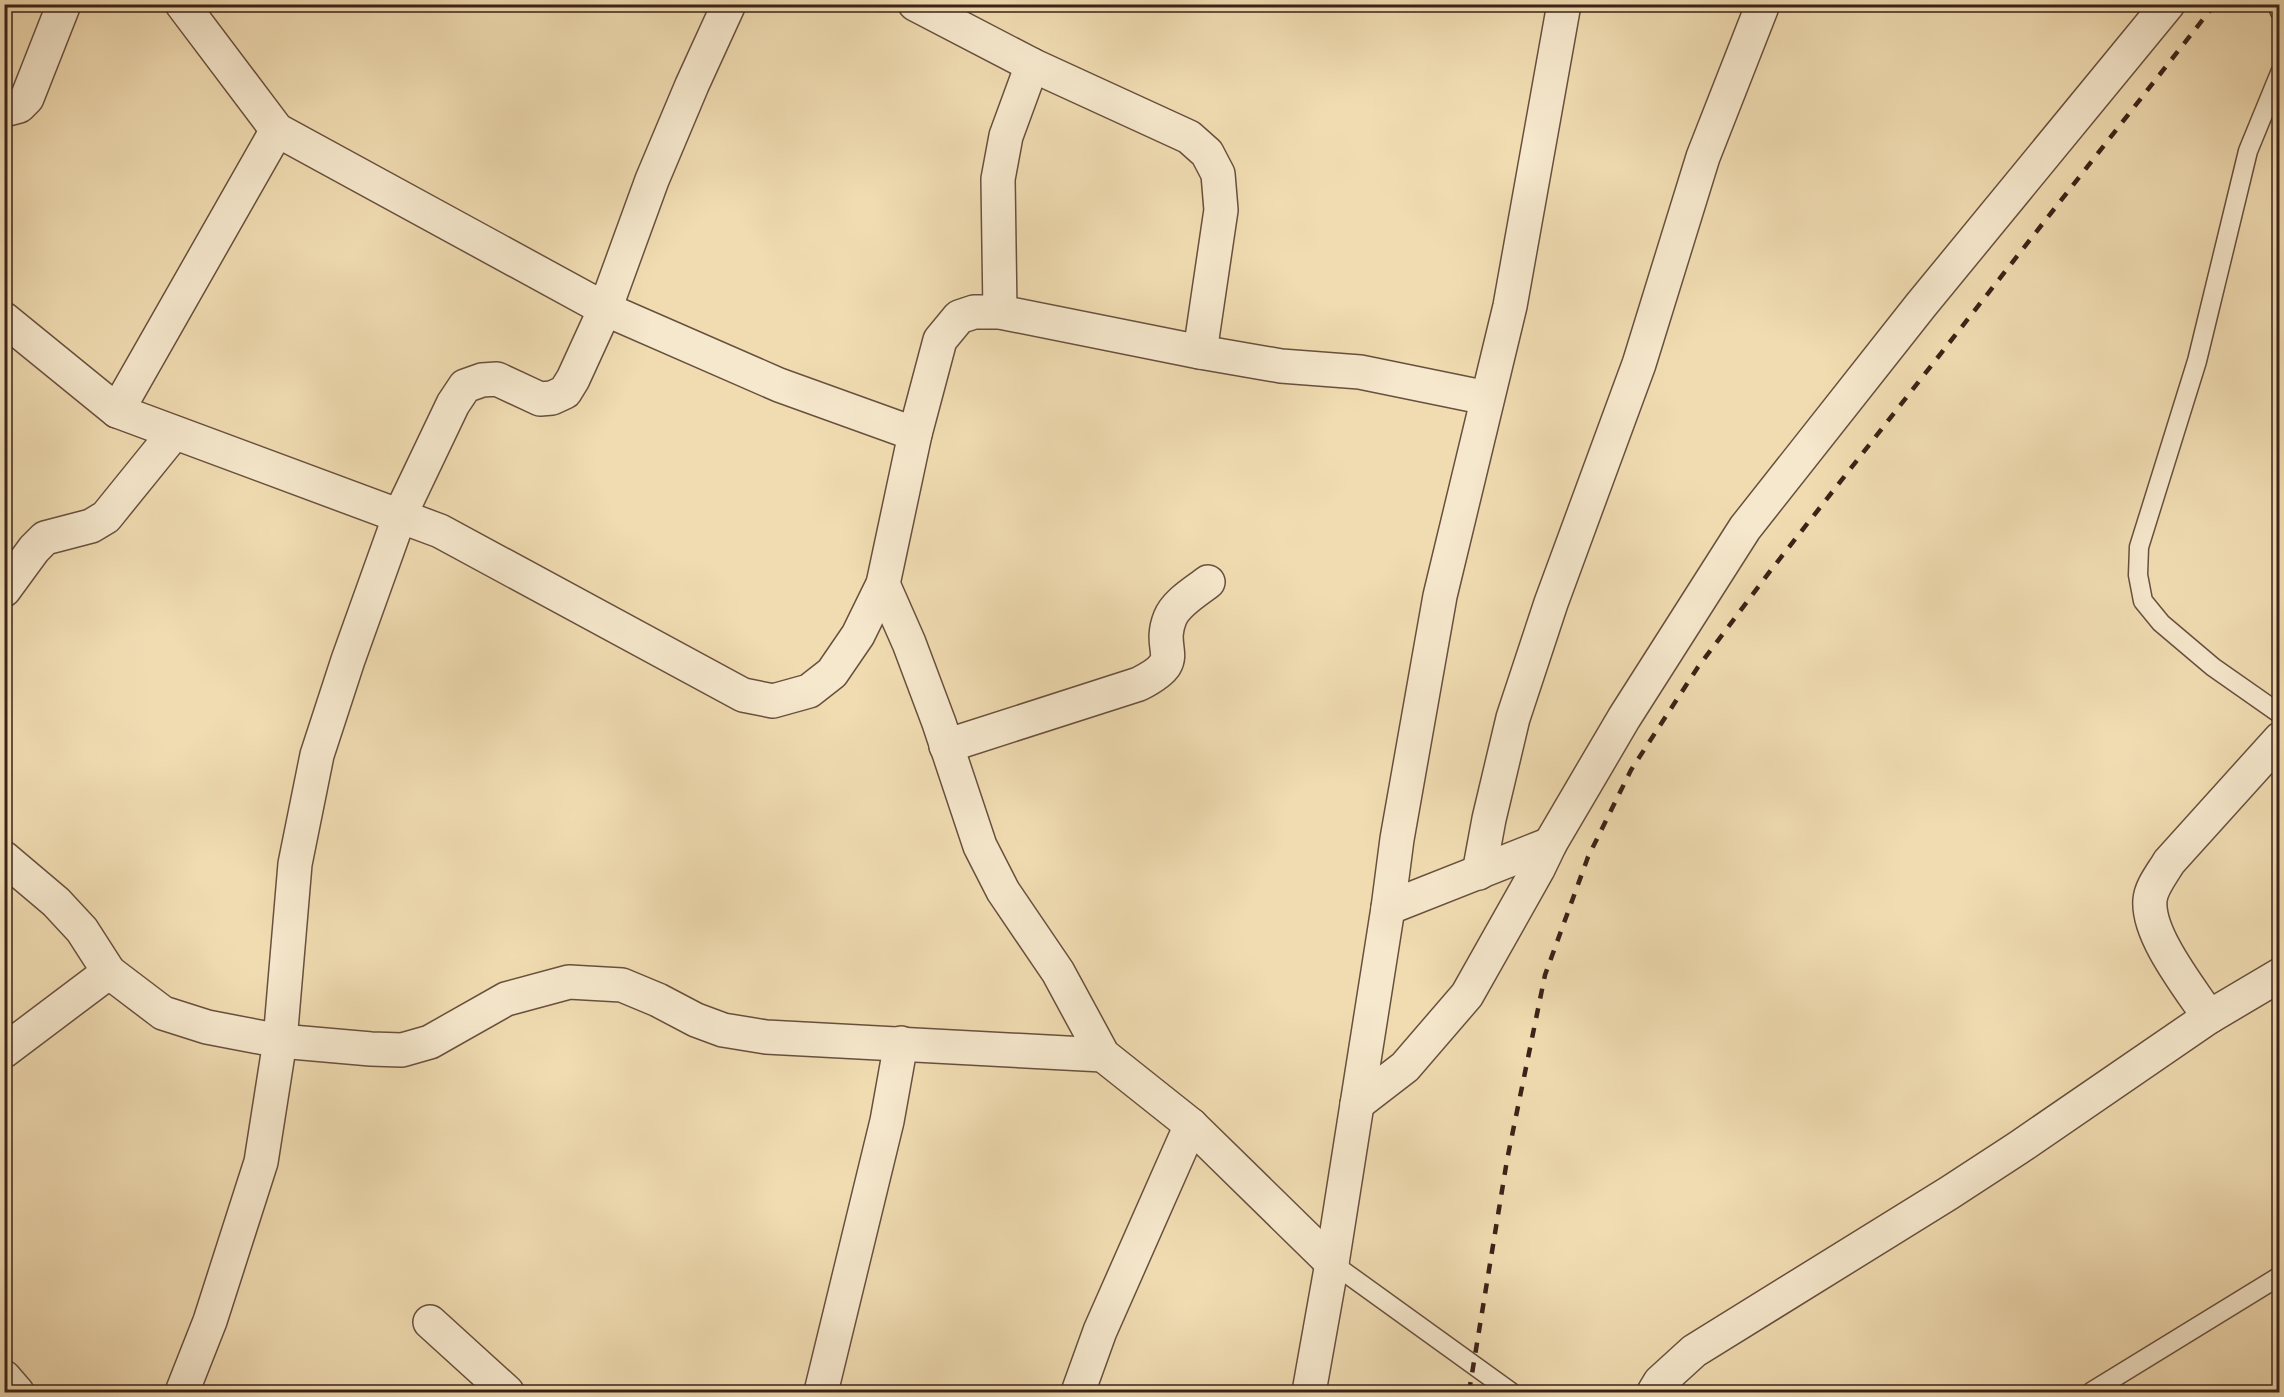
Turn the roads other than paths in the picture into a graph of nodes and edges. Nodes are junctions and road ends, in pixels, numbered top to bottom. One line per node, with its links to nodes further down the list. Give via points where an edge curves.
1 (64, 4): 12 (street, via 27,98 20,106)
2 (182, 4): 13 (street)
3 (729, 4): 14 (street, via 652,180)
4 (915, 4): 10 (street)
5 (1564, 4): 18 (street, via 1510,306)
6 (1763, 4): 31 (street, via 1703,157 1639,364 1513,718)
7 (2168, 4): 29 (street, via 1921,305 1745,528)
8 (2277, 4): 9 (lane)
9 (2280, 12)
10 (1032, 65): 15 (street, via 1006,136 998,179); 17 (street, via 1189,137 1207,153 1218,174 1221,210)
11 (2280, 73): 26 (lane, via 2248,151 2196,362 2139,547 2138,575 2143,601 2161,623 2213,667)
12 (4, 110)
13 (277, 130): 14 (street); 19 (street)
14 (605, 309): 21 (street, via 779,385); 22 (street, via 565,392 540,399 497,379 465,386)
15 (1000, 312): 17 (street); 21 (street, via 974,312 958,317 940,340)
16 (4, 319): 19 (street)
17 (1200, 352): 18 (street, via 1281,366 1360,372)
18 (1487, 398): 32 (street, via 1440,596)
19 (117, 411): 20 (street)
20 (174, 433): 22 (street); 25 (street, via 106,517 92,526 45,538)
21 (915, 435): 24 (street)
22 (400, 515): 24 (street, via 440,531 743,695 773,701 809,691 832,673 858,635); 36 (street, via 317,754 295,864)
23 (1208, 582): 28 (street, via 1175,609 1168,626 1165,667 1150,678)
24 (883, 584): 28 (street)
25 (4, 590)
26 (2280, 714)
27 (2280, 739): 35 (street, via 2169,862 2150,899 2158,938)
28 (946, 746): 39 (street, via 980,846 1003,891 1058,972)
29 (1550, 844): 31 (street); 40 (street, via 1467,995 1405,1067)
30 (4, 858): 33 (street, via 82,930)
31 (1479, 873): 32 (street)
32 (1388, 908): 40 (street)
33 (109, 972): 36 (street, via 163,1013 207,1027); 38 (street)
34 (2280, 975): 35 (street)
35 (2209, 1017): 53 (street, via 2018,1148 1694,1351)
36 (280, 1041): 37 (street, via 402,1050 430,1042 506,999 569,982 622,985 723,1030 814,1041); 47 (street, via 261,1162 210,1321)
37 (901, 1043): 39 (street); 49 (street, via 887,1121)
38 (4, 1051)
39 (1103, 1055): 41 (street)
40 (1357, 1104): 42 (street)
41 (1191, 1125): 42 (street); 50 (street, via 1100,1332)
42 (1332, 1263): 51 (street); 52 (lane)
43 (2280, 1276): 54 (lane)
44 (430, 1323): 48 (street)
45 (4, 1377): 46 (street)
46 (17, 1392)
47 (182, 1392)
48 (507, 1392)
49 (821, 1392)
50 (1078, 1392)
51 (1309, 1392)
52 (1511, 1392)
53 (1654, 1392)
54 (2091, 1392)

